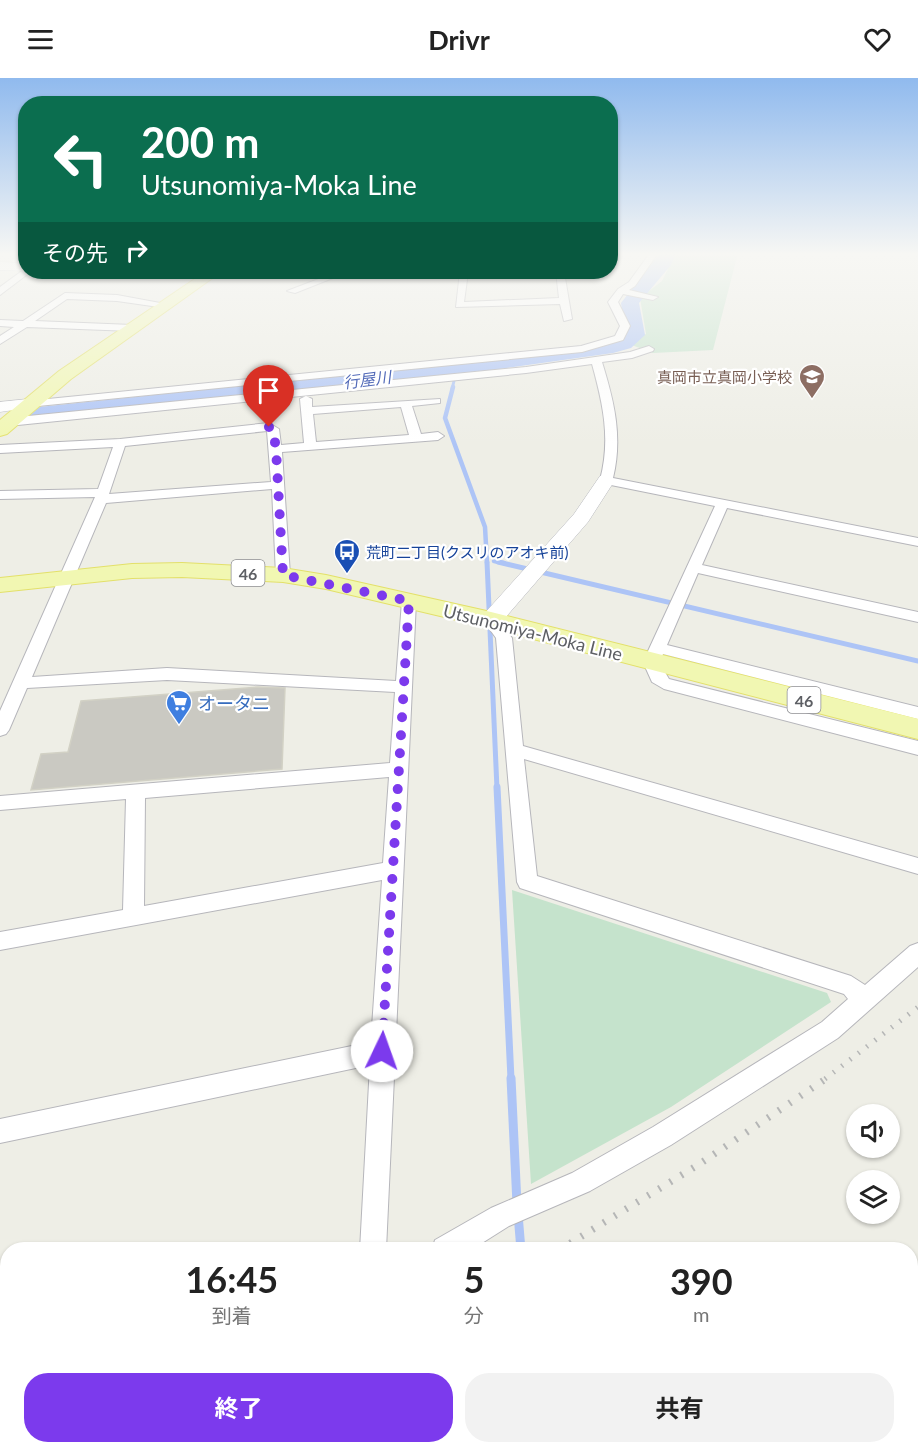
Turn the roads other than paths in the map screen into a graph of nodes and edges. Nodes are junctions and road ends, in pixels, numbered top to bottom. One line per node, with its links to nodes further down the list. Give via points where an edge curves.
1 (33, 317): 5 (street)
2 (148, 317): 6 (main road)
3 (621, 317): 9 (street, via 625,326 619,338 582,349)
4 (0, 323): 5 (street)
5 (23, 324): 6 (street); 7 (street)
6 (132, 328): 14 (main road)
7 (0, 341)
8 (649, 349): 10 (street)
9 (520, 357): 11 (street); 14 (street)
10 (596, 361): 11 (street); 25 (street, via 614,436 613,459)
11 (526, 370): 12 (street)
12 (306, 394): 17 (street); 18 (street)
13 (436, 401): 15 (street)
14 (28, 404): 16 (street); 18 (main road)
15 (406, 404): 17 (street); 20 (street)
16 (0, 407)
17 (307, 411): 22 (street)
18 (4, 426)
19 (438, 436): 20 (street)
20 (416, 438): 22 (street)
21 (120, 443): 23 (street); 24 (street, via 269,427 273,429); 28 (street)
22 (310, 446): 24 (street)
23 (0, 449)
24 (276, 449): 26 (street)
25 (606, 480): 29 (street); 37 (street, via 581,518)
26 (278, 485): 28 (street); 32 (street)
27 (0, 495): 28 (street)
28 (102, 496): 33 (street)
29 (722, 504): 30 (street); 31 (street)
30 (918, 542)
31 (695, 567): 36 (street); 38 (street)
32 (283, 575): 33 (main road, Utsunomiya-Moka Line / 46, via 182,570); 35 (main road, Utsunomiya-Moka Line / 46)
33 (68, 577): 34 (main road, Utsunomiya-Moka Line / 46); 39 (street)
34 (0, 585)
35 (409, 601): 37 (main road, Utsunomiya-Moka Line / 46); 40 (street)
36 (918, 617)
37 (491, 620): 38 (main road, Utsunomiya-Moka Line / 46); 45 (street, via 504,638)
38 (655, 655): 41 (street); 42 (main road, Utsunomiya-Moka Line / 46); 44 (street, via 658,678 664,683)
39 (20, 683): 40 (street, via 167,674); 43 (street)
40 (404, 687): 46 (street)
41 (918, 713)
42 (918, 729)
43 (0, 730)
44 (918, 748)
45 (515, 750): 49 (street); 54 (street, via 527,882 851,986)
46 (398, 769): 47 (street); 50 (street)
47 (136, 791): 48 (street); 51 (street)
48 (0, 803)
49 (918, 866)
50 (392, 870): 51 (street); 55 (street)
51 (133, 917): 52 (street)
52 (0, 941)
53 (918, 953): 54 (street)
54 (864, 1001): 58 (street, via 830,1030 662,1136 581,1182 500,1217)
55 (382, 1051): 56 (street); 57 (street)
56 (0, 1131)
57 (373, 1242)
58 (458, 1242)

